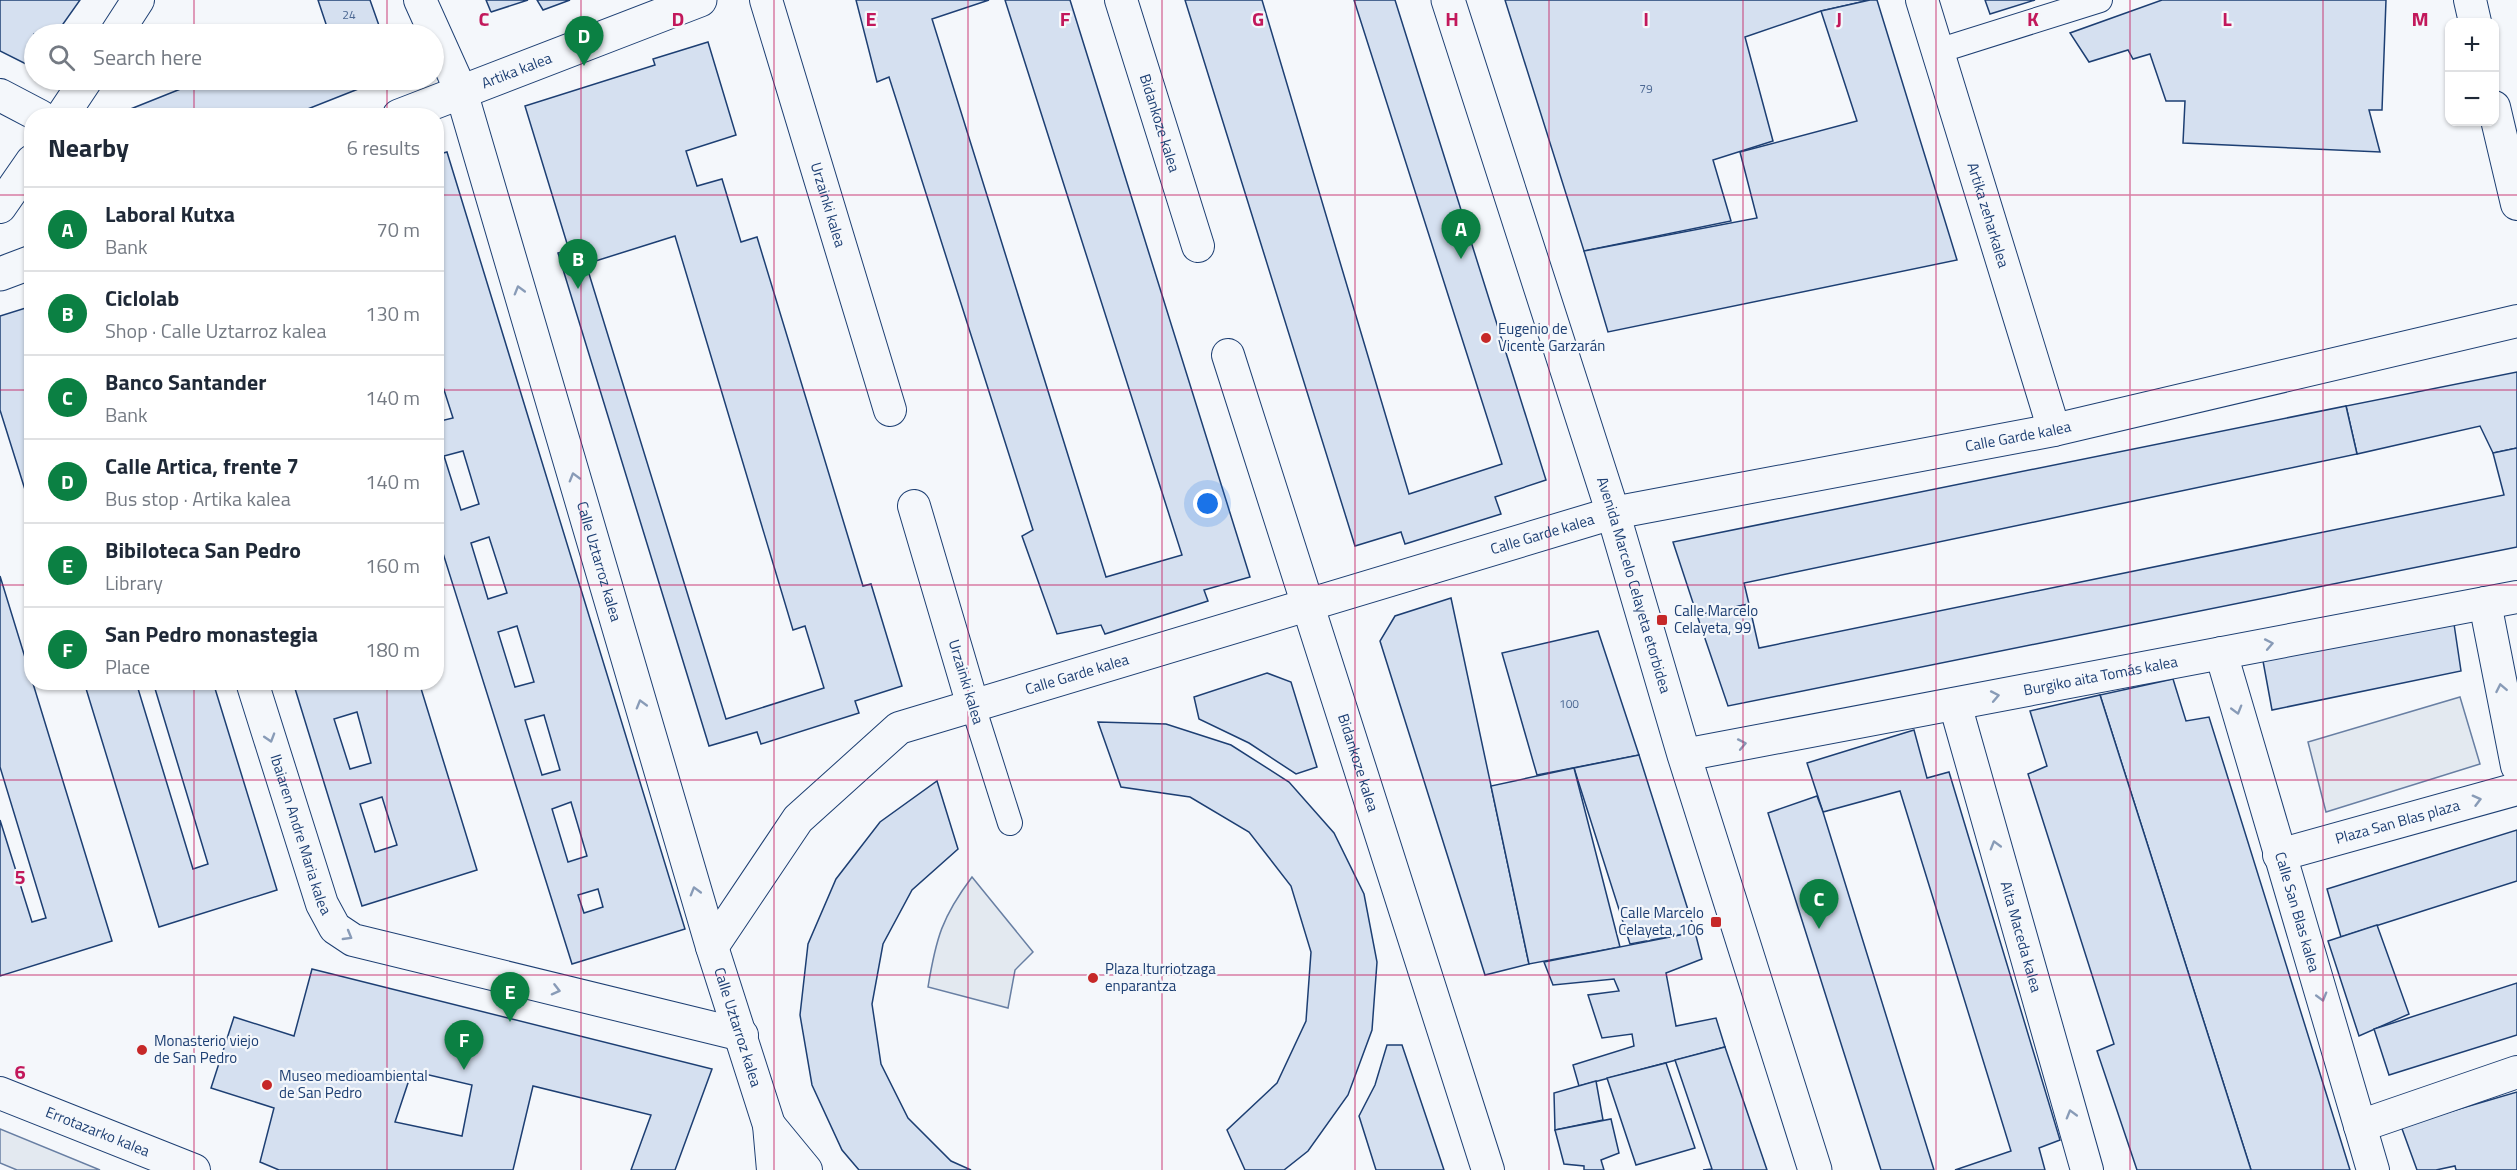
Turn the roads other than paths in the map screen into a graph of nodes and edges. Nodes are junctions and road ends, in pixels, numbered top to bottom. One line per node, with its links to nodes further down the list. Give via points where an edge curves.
1 (138, 0): 11 (street)
2 (420, 0): 12 (street, Calle Uztarroz kalea)
3 (700, 0): 16 (main road, Artika kalea)
4 (766, 0): 30 (street, Urzainki kalea)
5 (1121, 0): 25 (street, Bidankoze kalea)
6 (1448, 0): 33 (main road, Avenida Marcelo Celayeta etorbidea)
7 (1922, 0): 13 (street, Artika zeharkalea)
8 (2100, 0): 13 (street)
9 (2470, 0): 10 (street)
10 (2474, 18)
11 (122, 24)
12 (431, 24)
13 (1938, 51): 31 (street, Artika zeharkalea)
14 (444, 53): 16 (street, Calle Uztarroz kalea)
15 (79, 90): 19 (street)
16 (461, 91): 20 (main road, Artika kalea); 46 (street, Calle Uztarroz kalea, one-way to 16)
17 (0, 95): 18 (street)
18 (25, 108)
19 (67, 108)
20 (419, 108)
21 (2499, 126): 23 (street)
22 (24, 172): 24 (street)
23 (2517, 204)
24 (0, 207)
25 (1198, 246)
26 (24, 265): 27 (main road)
27 (0, 274)
28 (2517, 321): 31 (street, Calle Garde kalea)
29 (1228, 355): 36 (street, Bidankoze kalea)
30 (890, 410)
31 (2054, 430): 33 (street, Calle Garde kalea)
32 (914, 506): 40 (street, Urzainki kalea)
33 (1613, 513): 36 (street, Calle Garde kalea); 41 (main road, Avenida Marcelo Celayeta etorbidea)
34 (2517, 597): 35 (street, Burgiko aita Tomás kalea)
35 (2485, 603): 37 (street, Burgiko aita Tomás kalea, one-way to 35); 42 (street, one-way to 35)
36 (1307, 605): 40 (street, Calle Garde kalea); 55 (street, Bidankoze kalea)
37 (2221, 653): 39 (street, Burgiko aita Tomás kalea, one-way to 37); 45 (street, Calle San Blas kalea, one-way to 45)
38 (255, 690): 47 (street, Ibaiaren Andre Maria kalea, one-way to 47, via 319,895 335,928 353,940)
39 (1955, 704): 41 (street, Burgiko aita Tomás kalea, one-way to 39); 57 (street, Aita Maceda kalea, one-way to 39)
40 (973, 706): 44 (street, Urzainki kalea); 46 (street, Calle Garde kalea, via 899,728 798,819)
41 (1684, 755): 56 (main road, Avenida Marcelo Celayeta etorbidea)
42 (2517, 766)
43 (2517, 789): 45 (street, Plaza San Blas plaza, one-way to 43)
44 (1010, 823)
45 (2279, 855): 51 (street, Calle San Blas kalea, one-way to 51)
46 (712, 947): 47 (street, Calle Uztarroz kalea)
47 (742, 1035): 50 (street, Calle Uztarroz kalea)
48 (2517, 1072): 51 (street)
49 (0, 1093): 52 (street, Errotazarko kalea)
50 (769, 1125): 53 (street, Calle Uztarroz kalea); 54 (street, Calle Uztarroz kalea)
51 (2360, 1126): 58 (street, Calle San Blas kalea)
52 (194, 1170)
53 (773, 1170)
54 (806, 1170)
55 (1488, 1170)
56 (1815, 1170)
57 (2087, 1170)
58 (2373, 1170)

